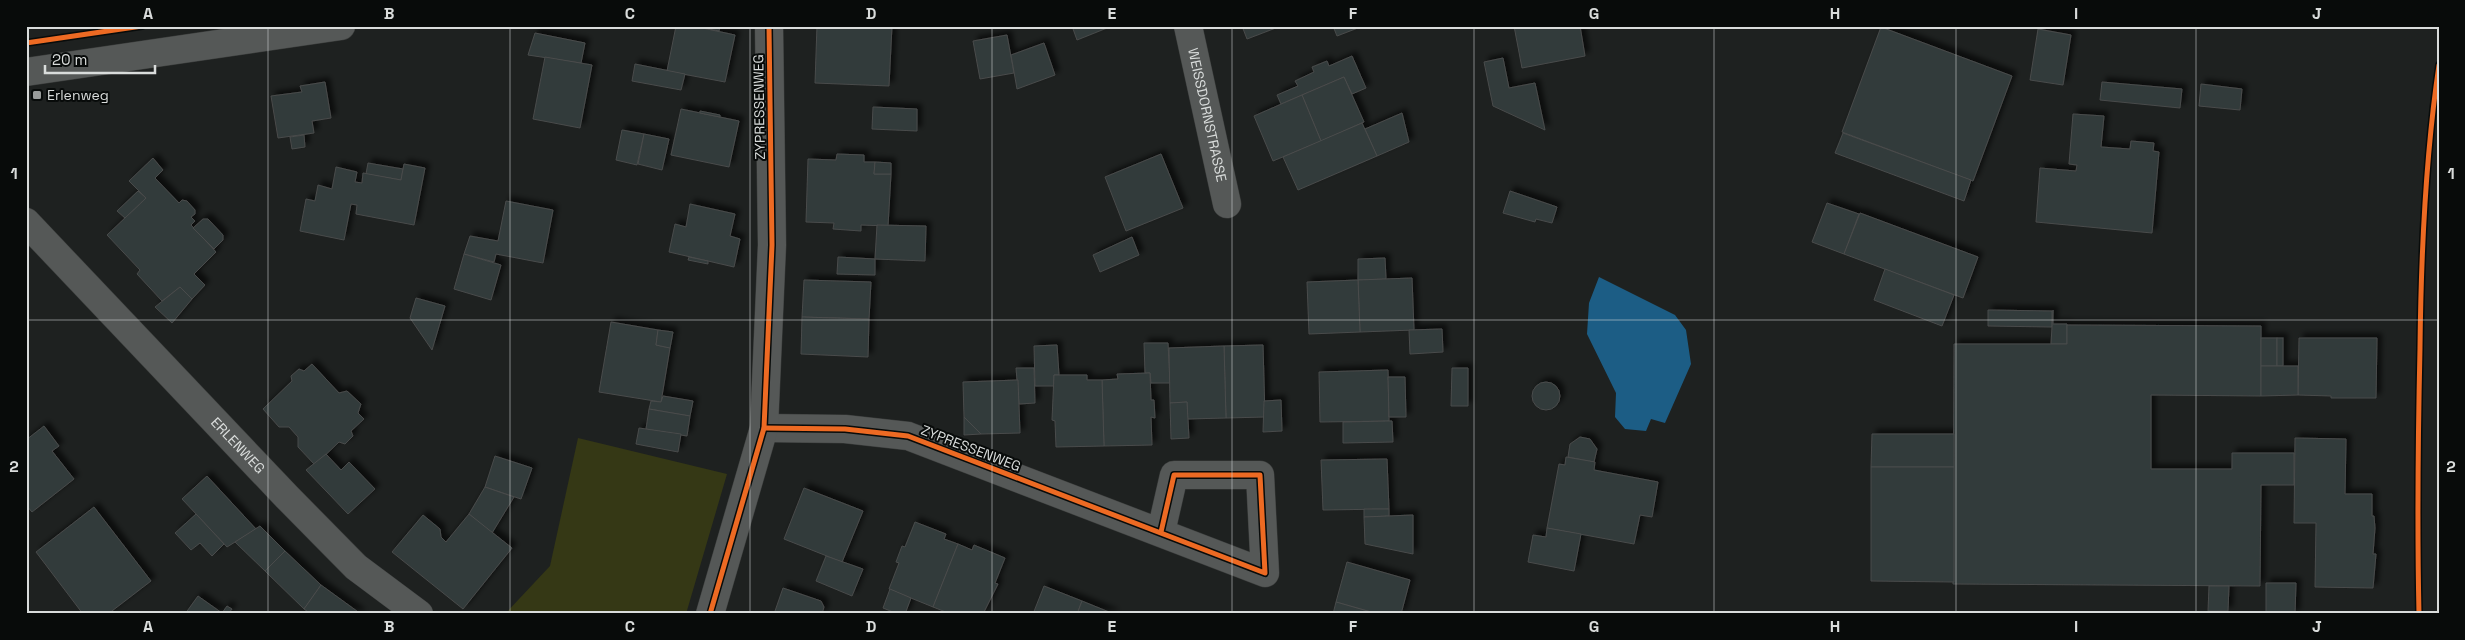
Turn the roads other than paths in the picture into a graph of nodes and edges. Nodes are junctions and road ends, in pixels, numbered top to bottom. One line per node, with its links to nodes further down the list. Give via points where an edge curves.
1 (341, 26): 4 (street)
2 (769, 26): 7 (street, ZYPRESSENWEG, via 772,245)
3 (1188, 26): 5 (street, WEISSDORNSTRASSE)
4 (26, 72)
5 (1227, 204)
6 (26, 222): 9 (street, ERLENWEG, via 356,567)
7 (764, 428): 8 (street, ZYPRESSENWEG, via 845,429 908,436); 10 (street, ZYPRESSENWEG)
8 (1161, 532): 8 (street, ZYPRESSENWEG, via 1265,573 1260,475 1174,475)
9 (418, 614)
10 (710, 614)

